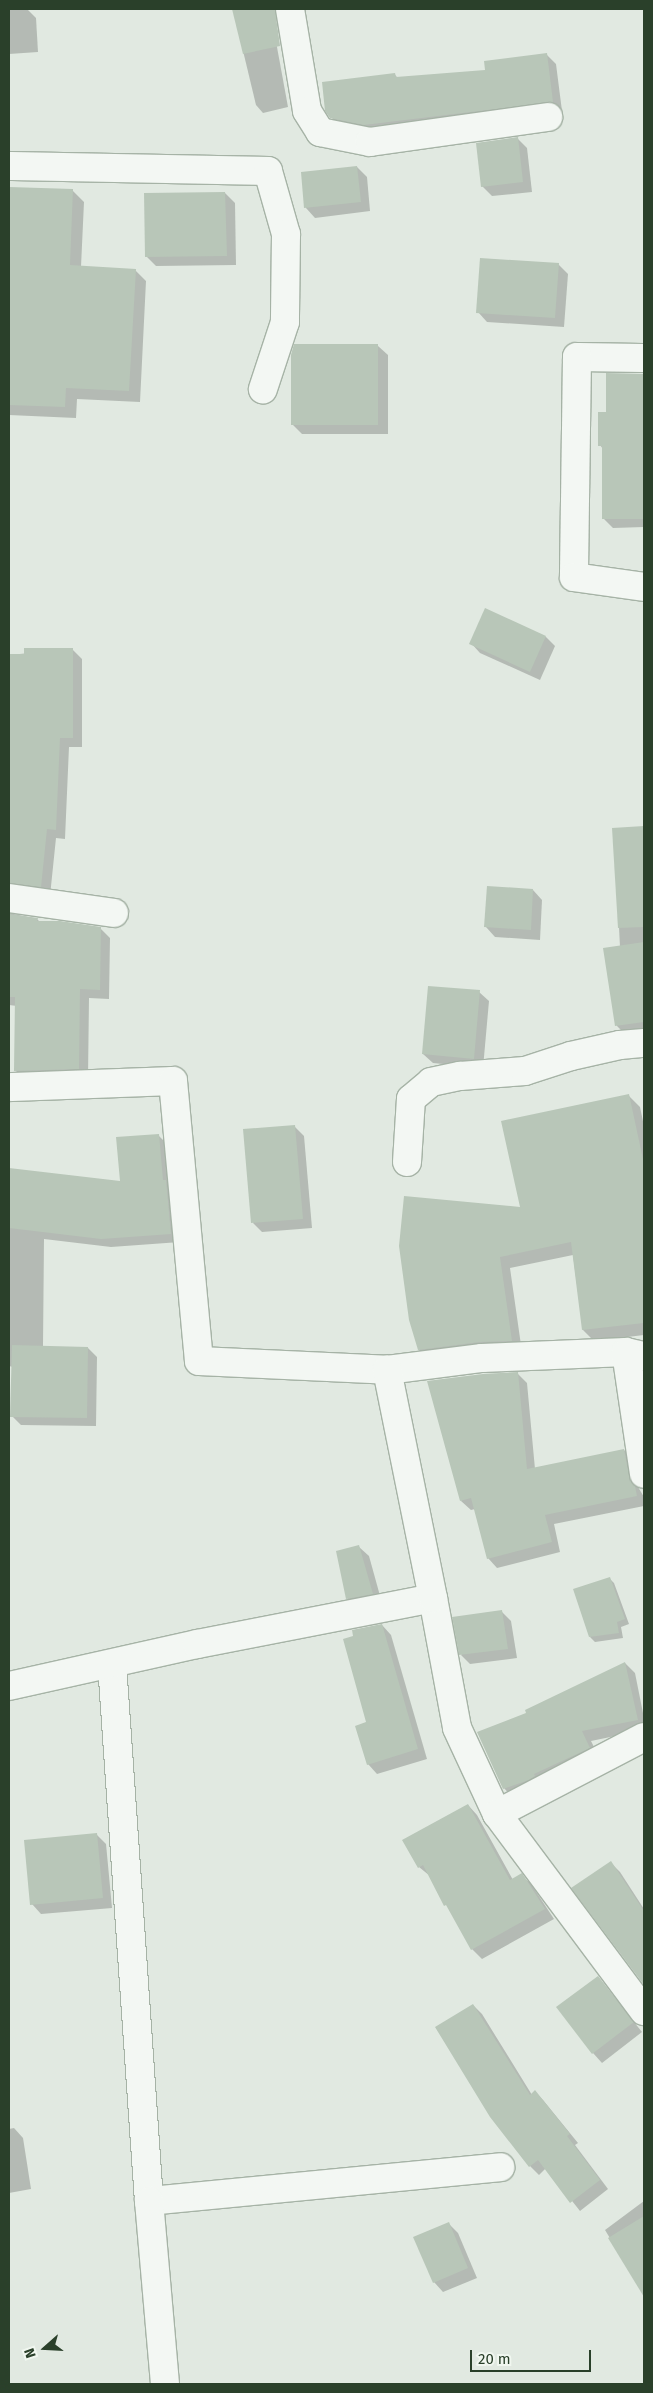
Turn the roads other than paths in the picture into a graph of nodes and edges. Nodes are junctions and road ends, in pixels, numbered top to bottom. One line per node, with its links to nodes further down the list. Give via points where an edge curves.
1 (290, 9): 2 (street, via 307,111 320,132 370,142)
2 (548, 117)
3 (9, 166): 5 (street, via 268,171 286,234 285,322)
4 (644, 358): 6 (street, via 577,357 574,577)
5 (263, 389)
6 (644, 587)
7 (9, 898): 8 (street)
8 (114, 913)
9 (644, 1043): 11 (street, via 571,1056 525,1071 460,1076 431,1082 411,1099)
10 (11, 1086): 13 (street, via 173,1081 199,1361)
11 (407, 1162)
12 (635, 1354): 13 (street, via 482,1358); 14 (street)
13 (387, 1370): 15 (street)
14 (644, 1474)
15 (433, 1598): 16 (street); 19 (street, via 457,1728)
16 (112, 1664): 17 (street); 22 (street)
17 (9, 1686)
18 (644, 1737): 19 (street)
19 (498, 1814): 20 (street)
20 (644, 2011)
21 (500, 2167): 22 (street)
22 (149, 2201): 23 (street)
23 (165, 2384)

